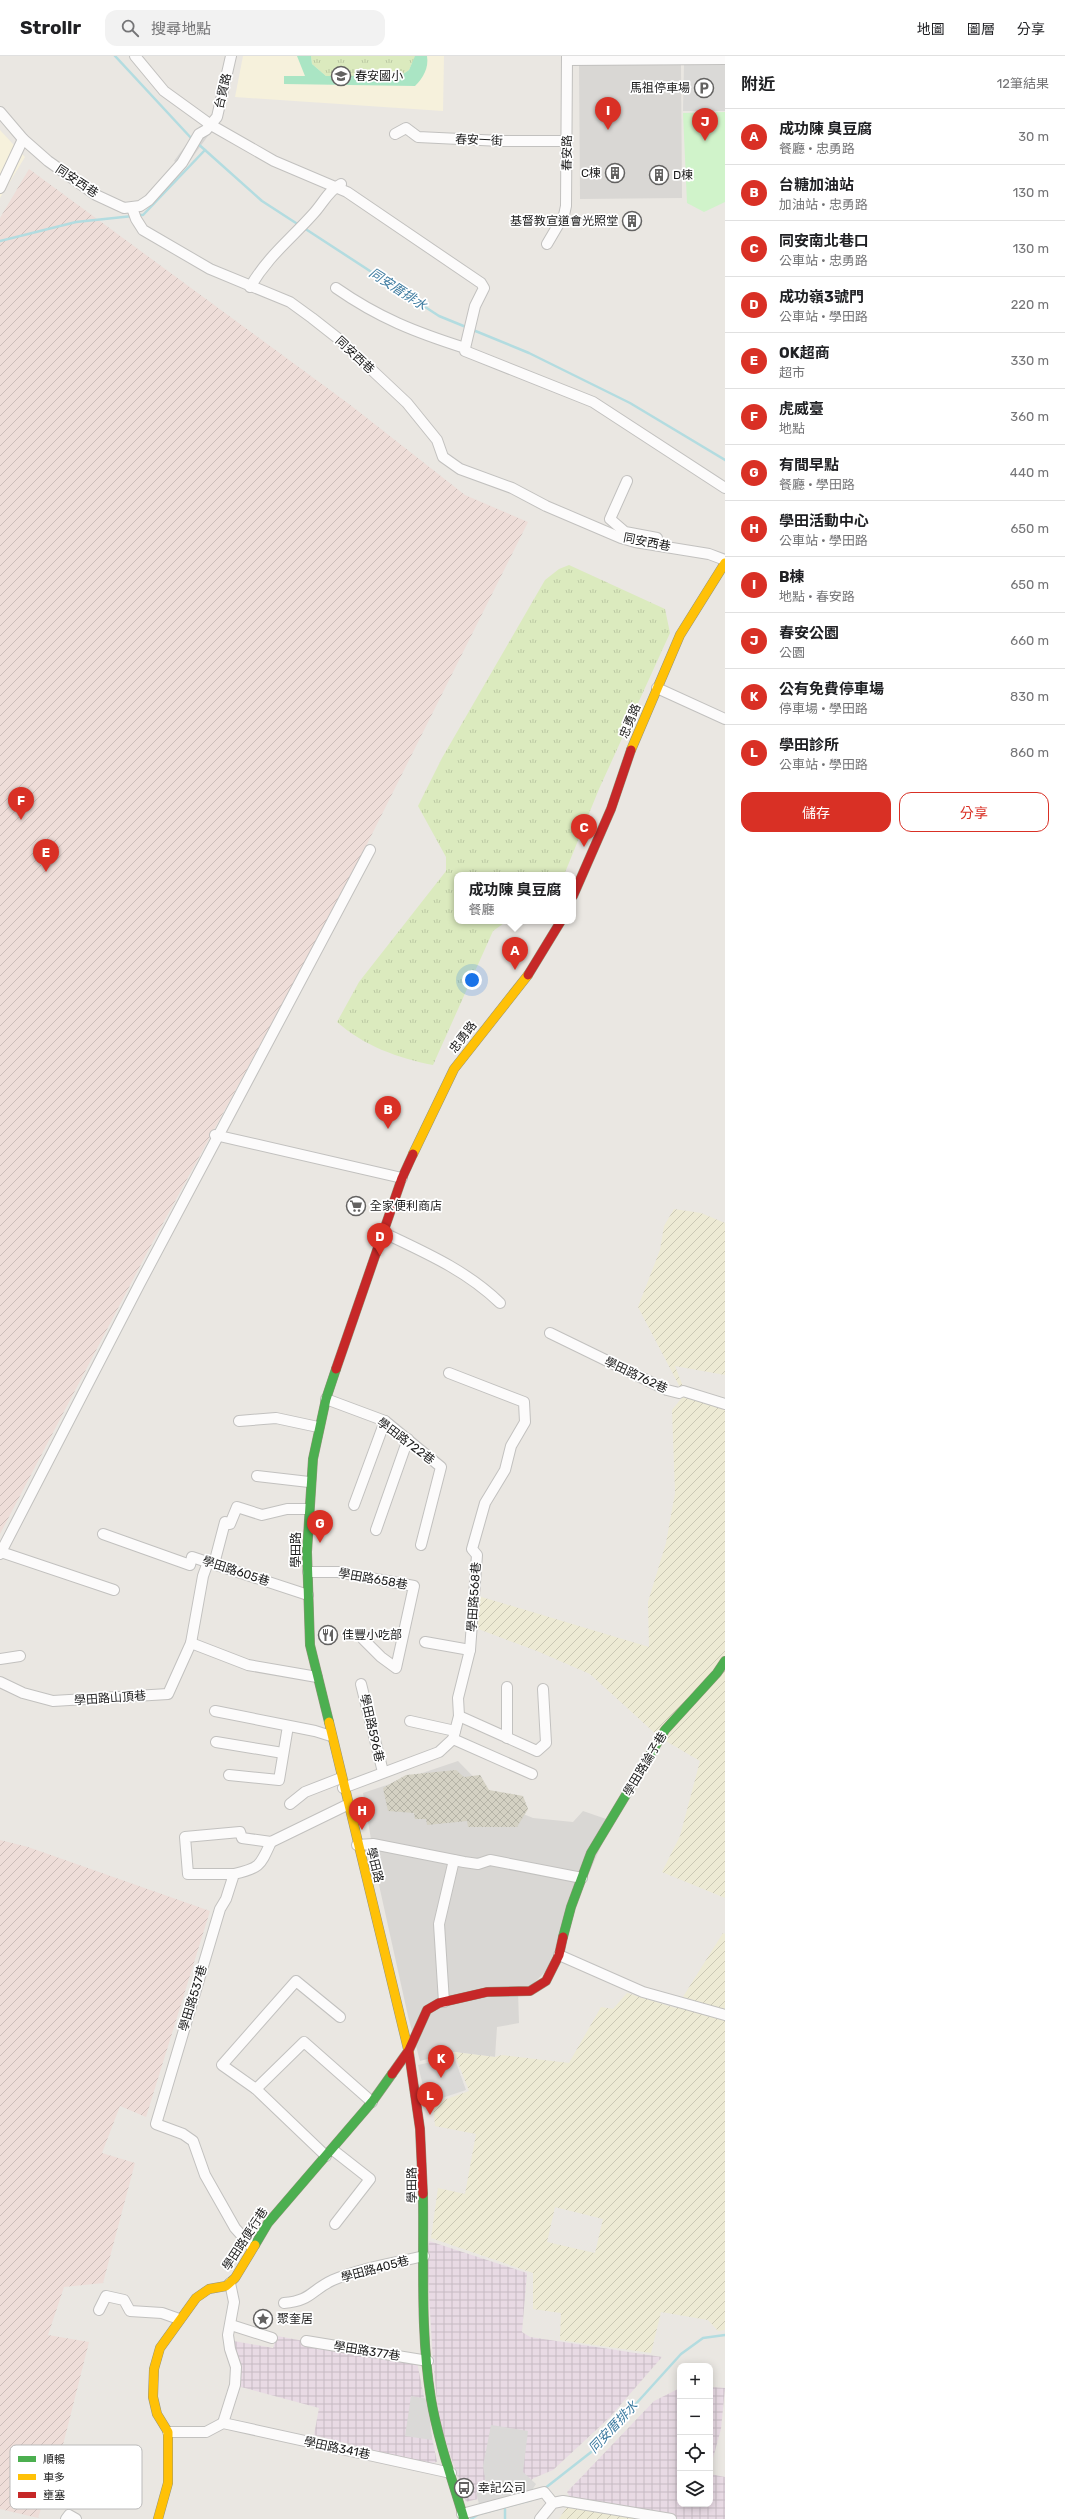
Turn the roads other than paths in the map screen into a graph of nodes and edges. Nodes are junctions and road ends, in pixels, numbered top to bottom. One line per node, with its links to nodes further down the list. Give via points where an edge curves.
1 (135, 56): 7 (street, via 164,91)
2 (230, 56): 7 (street, 台貿路, via 217,117)
3 (567, 58): 4 (street); 10 (street, 春安路)
4 (642, 58): 5 (street)
5 (725, 59)
6 (0, 112): 9 (street, 同安西巷)
7 (211, 125): 11 (street, via 274,161); 13 (street, via 199,134 182,163 149,200)
8 (396, 134): 10 (street, 春安一街, via 406,128 418,137)
9 (23, 139): 12 (street); 13 (street, 同安西巷, via 48,161 96,195 114,206)
10 (568, 141): 14 (street, 春安路, via 566,206 564,215)
11 (339, 185): 15 (street, via 264,264); 17 (street, via 481,283 484,288 475,306)
12 (0, 188)
13 (132, 208): 15 (street, 同安西巷, via 143,230 210,269)
14 (546, 244)
15 (250, 286): 20 (street, 同安西巷, via 290,302 340,340 407,403 437,440 443,457 452,465 512,488 533,500 621,538)
16 (336, 288): 17 (street, via 363,307 397,325)
17 (465, 346): 19 (street, via 465,351 593,402)
18 (627, 481): 20 (street, via 610,519 625,532 658,538)
19 (725, 488)
20 (663, 546): 21 (street, 同安西巷, via 709,554)
21 (725, 560)
22 (725, 563): 23 (main road, 忠勇路, via 680,635)
23 (657, 688): 24 (street); 26 (main road, 忠勇路)
24 (725, 719)
25 (370, 850): 28 (street)
26 (576, 889)
27 (559, 924): 29 (main road, 忠勇路, via 532,969 454,1069)
28 (216, 1135): 29 (street); 47 (street)
29 (402, 1178): 30 (main road, 學田路)
30 (382, 1232): 31 (street, via 461,1270); 34 (main road, 學田路)
31 (500, 1303)
32 (550, 1333): 35 (street, 學田路762巷, via 667,1390 679,1393 683,1391)
33 (449, 1374): 55 (street, 學田路568巷, via 524,1402 525,1407 525,1422 511,1446 506,1470 486,1503 472,1549 477,1555)
34 (326, 1399): 37 (street, 學田路722巷); 38 (main road, 學田路)
35 (725, 1404)
36 (239, 1421): 38 (street, via 276,1418)
37 (385, 1421): 39 (street, 學田路722巷); 42 (street)
38 (318, 1427): 41 (main road, 學田路)
39 (408, 1439): 44 (street); 46 (street, 學田路722巷, via 441,1467)
40 (257, 1476): 41 (street)
41 (309, 1482): 43 (main road, 學田路)
42 (354, 1505)
43 (308, 1509): 48 (street, 學田路山頂巷, via 287,1509 262,1515 237,1507 230,1524 225,1522); 49 (main road, 學田路)
44 (376, 1530)
45 (103, 1534): 48 (street, 學田路605巷, via 190,1565 192,1557)
46 (421, 1545)
47 (0, 1553): 50 (street)
48 (211, 1563): 51 (street, 學田路605巷); 54 (street, 學田路山頂巷, via 203,1576)
49 (308, 1572): 51 (main road, 學田路); 52 (street, 學田路658巷, via 338,1572 414,1586 396,1668)
50 (114, 1590)
51 (308, 1595): 59 (main road, 學田路, via 310,1645)
52 (363, 1638)
53 (425, 1642): 55 (street)
54 (190, 1643): 59 (street, via 248,1665); 60 (street, 學田路山頂巷, via 168,1694 53,1701 23,1693)
55 (470, 1650): 65 (street, 學田路568巷, via 458,1698)
56 (20, 1656): 57 (street)
57 (0, 1659)
58 (725, 1661): 83 (main road, 學田路論子巷, via 665,1730 591,1853)
59 (317, 1677): 69 (main road, 學田路)
60 (0, 1682)
61 (362, 1684): 73 (street, 學田路596巷)
62 (507, 1687): 70 (street)
63 (543, 1689): 70 (street, via 546,1743 537,1751)
64 (215, 1712): 67 (street)
65 (459, 1716): 68 (street, 學田路568巷); 70 (street)
66 (410, 1721): 68 (street)
67 (288, 1726): 69 (street, via 316,1730); 72 (street)
68 (454, 1735): 73 (street, via 440,1752); 74 (street)
69 (332, 1736): 76 (main road, 學田路)
70 (507, 1738)
71 (216, 1742): 72 (street)
72 (283, 1753): 75 (street, via 279,1780)
73 (383, 1772): 76 (street)
74 (532, 1774)
75 (229, 1775)
76 (342, 1783): 77 (street, via 305,1792); 78 (main road, 學田路)
77 (290, 1804)
78 (348, 1804): 79 (street); 80 (main road, 學田路)
79 (271, 1842): 82 (street, via 262,1862 256,1868); 82 (street, via 242,1838 240,1832 185,1837 188,1874)
80 (357, 1845): 81 (street, via 373,1844); 88 (main road, 學田路)
81 (454, 1860): 83 (street, via 478,1864 490,1860); 85 (street, via 438,1924)
82 (234, 1874): 93 (street, 學田路537巷, via 220,1909 156,2124 183,2134 193,2141 205,2175 235,2228)
83 (582, 1878): 84 (main road, 學田路論子巷, via 571,1907)
84 (559, 1956): 85 (main road, 學田路論子巷, via 546,1981 530,1991 488,1992); 86 (street, via 643,1992)
85 (444, 2002): 88 (main road, 學田路論子巷, via 427,2010)
86 (725, 2015)
87 (340, 2017): 89 (street, via 296,1980 222,2065)
88 (410, 2050): 90 (main road, 學田路便行巷); 94 (main road, 學田路, via 424,2154)
89 (256, 2089): 90 (street, via 304,2042); 91 (street)
90 (372, 2102): 91 (main road, 學田路便行巷)
91 (330, 2153): 92 (street, via 370,2179); 93 (main road, 學田路便行巷, via 268,2223)
92 (335, 2224)
93 (252, 2247): 95 (main road, 學田路便行巷)
94 (424, 2256): 96 (street, 學田路405巷, via 352,2274 332,2281 300,2302); 102 (main road, 學田路)
95 (230, 2283): 98 (main road, 學田路便行巷, via 209,2289 196,2298); 99 (street, via 234,2302)
96 (284, 2303)
97 (99, 2310): 98 (street, via 106,2296 124,2300 130,2311 162,2313)
98 (179, 2319): 104 (main road, 學田路便行巷, via 160,2348 154,2369 157,2414)
99 (231, 2325): 100 (street); 103 (street, via 228,2335 236,2367 235,2385)
100 (272, 2338)
101 (306, 2341): 102 (street, 學田路377巷)
102 (428, 2361): 105 (main road, 學田路, via 429,2381)
103 (223, 2423): 104 (street, via 206,2432); 105 (street, 學田路341巷)
104 (168, 2432): 110 (main road, via 168,2483)
105 (451, 2473): 107 (main road, 學田路)
106 (553, 2503): 107 (street, via 544,2492); 111 (street); 112 (street, via 563,2501)
107 (463, 2517)
108 (66, 2519): 109 (street, via 69,2515)
109 (76, 2519)
110 (158, 2519)
111 (540, 2519)
112 (671, 2519)

